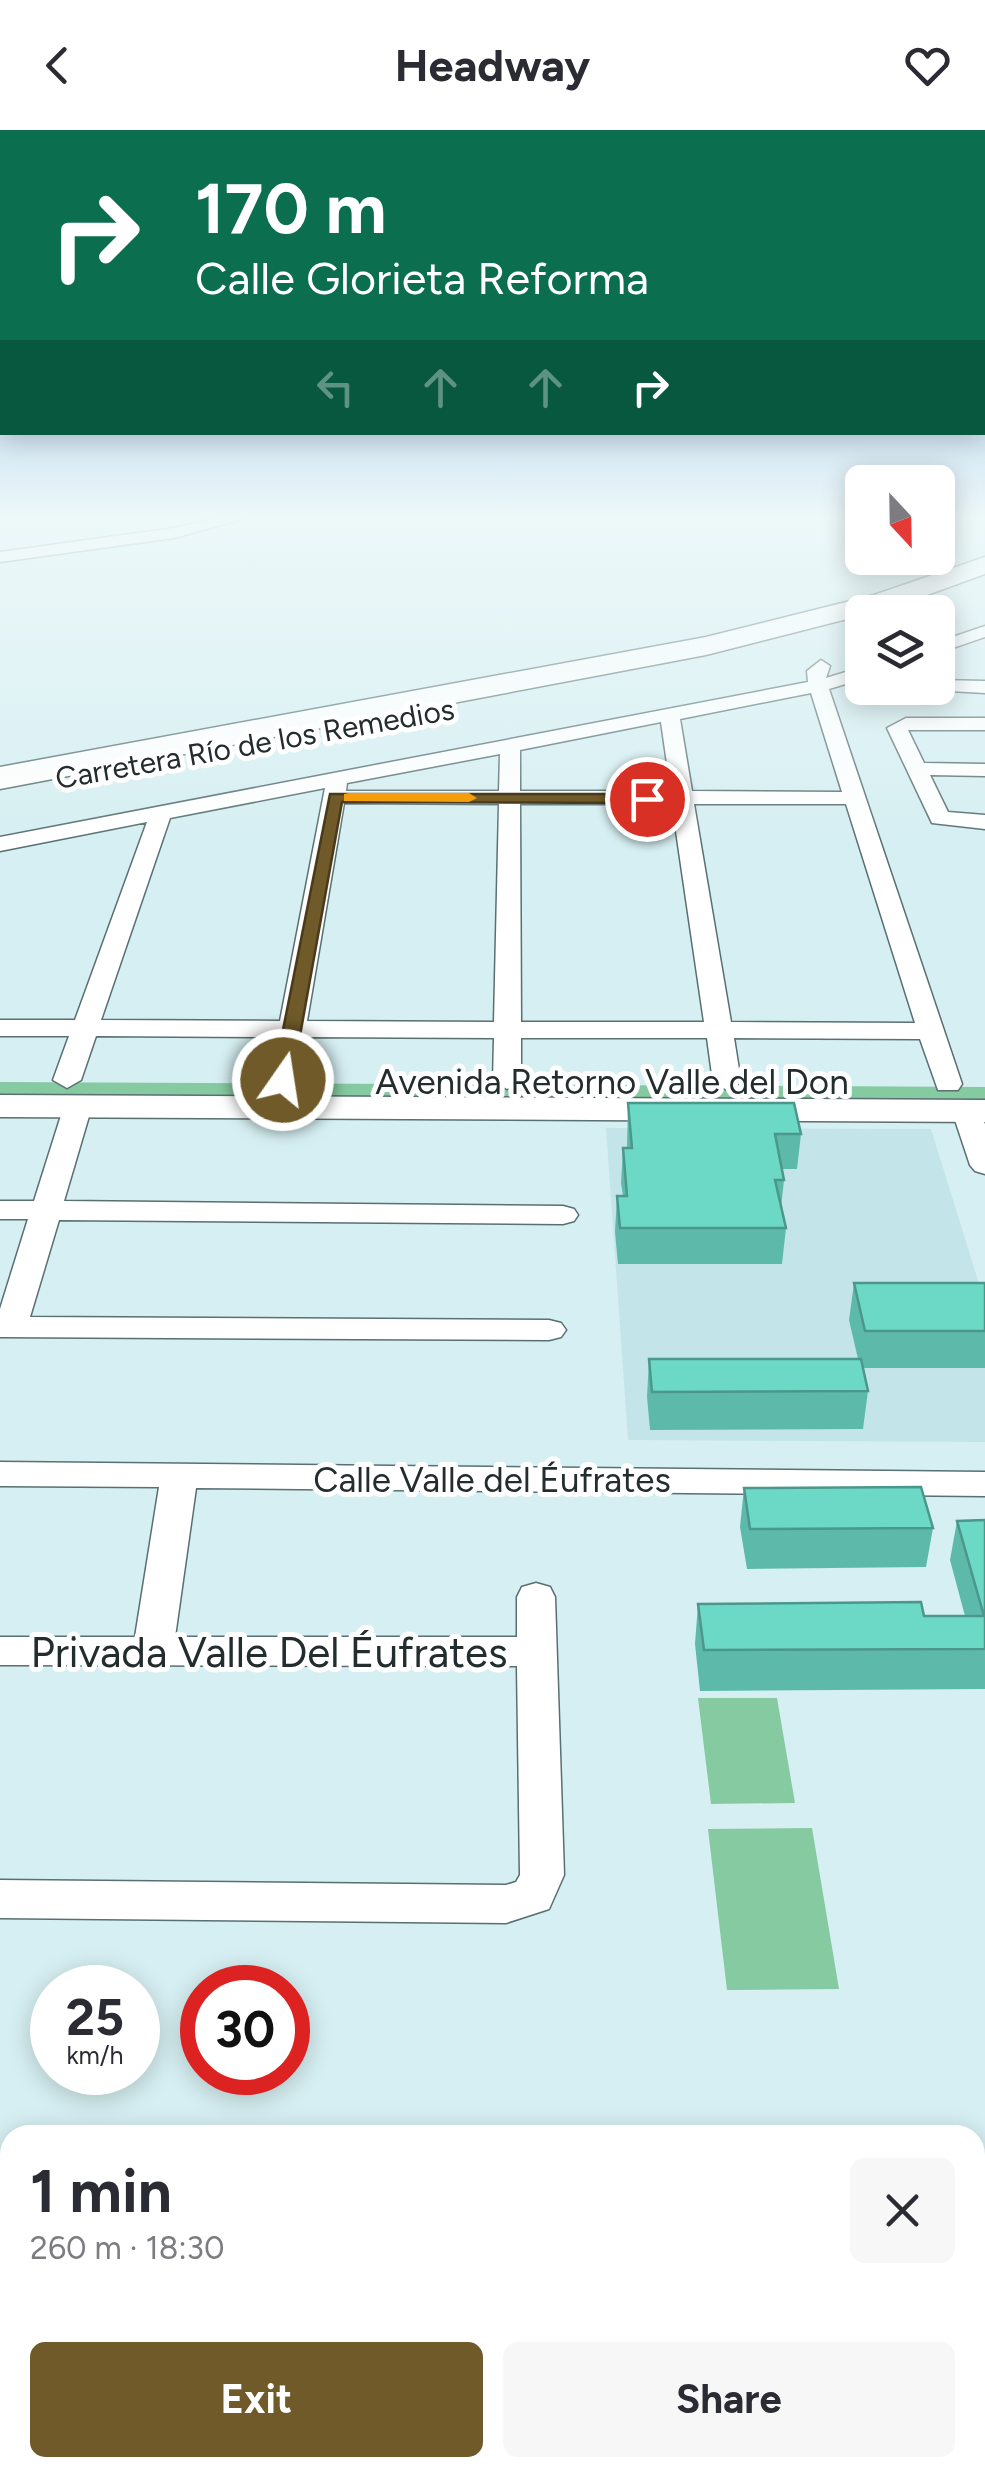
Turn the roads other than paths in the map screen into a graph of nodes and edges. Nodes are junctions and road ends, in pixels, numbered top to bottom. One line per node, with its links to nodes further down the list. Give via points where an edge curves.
1 (788, 627): 18 (highway, Carretera Río de los Remedios)
2 (835, 627): 20 (highway, Carretera Río de los Remedios, via 682,664)
3 (985, 632): 4 (street)
4 (955, 642)
5 (985, 642): 6 (street)
6 (955, 644)
7 (845, 659): 9 (street, via 816,671)
8 (845, 678): 9 (street)
9 (818, 686): 10 (street); 13 (street); 22 (street)
10 (845, 686)
11 (955, 686): 12 (street)
12 (985, 687)
13 (670, 713): 15 (street); 23 (street)
14 (985, 724): 16 (street, via 898,726)
15 (510, 744): 19 (street); 21 (street)
16 (915, 769): 17 (street); 25 (street, via 943,820)
17 (985, 770)
18 (0, 778)
19 (336, 788): 21 (street); 24 (street); 29 (street)
20 (0, 791)
21 (508, 798): 23 (street); 30 (street)
22 (855, 798): 23 (street); 32 (street)
23 (682, 799): 31 (street)
24 (160, 812): 26 (street); 28 (street)
25 (985, 822)
26 (0, 844)
27 (0, 1028): 28 (street)
28 (88, 1029): 29 (street); 37 (street)
29 (294, 1029): 30 (street); 34 (street)
30 (507, 1030): 31 (street); 35 (street)
31 (718, 1030): 32 (street); 36 (street)
32 (930, 1031): 38 (street)
33 (0, 1079): 37 (street, Avenida Retorno Valle del Don)
34 (283, 1080): 35 (street, Avenida Retorno Valle del Don); 37 (street, Avenida Retorno Valle del Don)
35 (507, 1082): 36 (street, Avenida Retorno Valle del Don)
36 (727, 1082): 38 (street, Avenida Retorno Valle del Don)
37 (73, 1093): 38 (street, Avenida Retorno Valle del Don); 39 (street, Avenida Retorno Valle del Don); 42 (street)
38 (971, 1097): 40 (street)
39 (0, 1106)
40 (985, 1165)
41 (0, 1210): 42 (street)
42 (45, 1210): 43 (street); 44 (street)
43 (563, 1215)
44 (6, 1327): 45 (street)
45 (549, 1330)
46 (0, 1474): 47 (street, Calle Valle del Éufrates)
47 (179, 1478): 48 (street, Calle Valle del Éufrates); 51 (street, Privada Valle Del Éufrates)
48 (985, 1484)
49 (536, 1597): 52 (street, Privada Valle Del Éufrates)
50 (0, 1651): 51 (street, Privada Valle Del Éufrates)
51 (153, 1651): 52 (street, Privada Valle Del Éufrates)
52 (537, 1652): 53 (street, Privada Valle Del Éufrates, via 542,1875 533,1896 506,1904)
53 (0, 1899)

